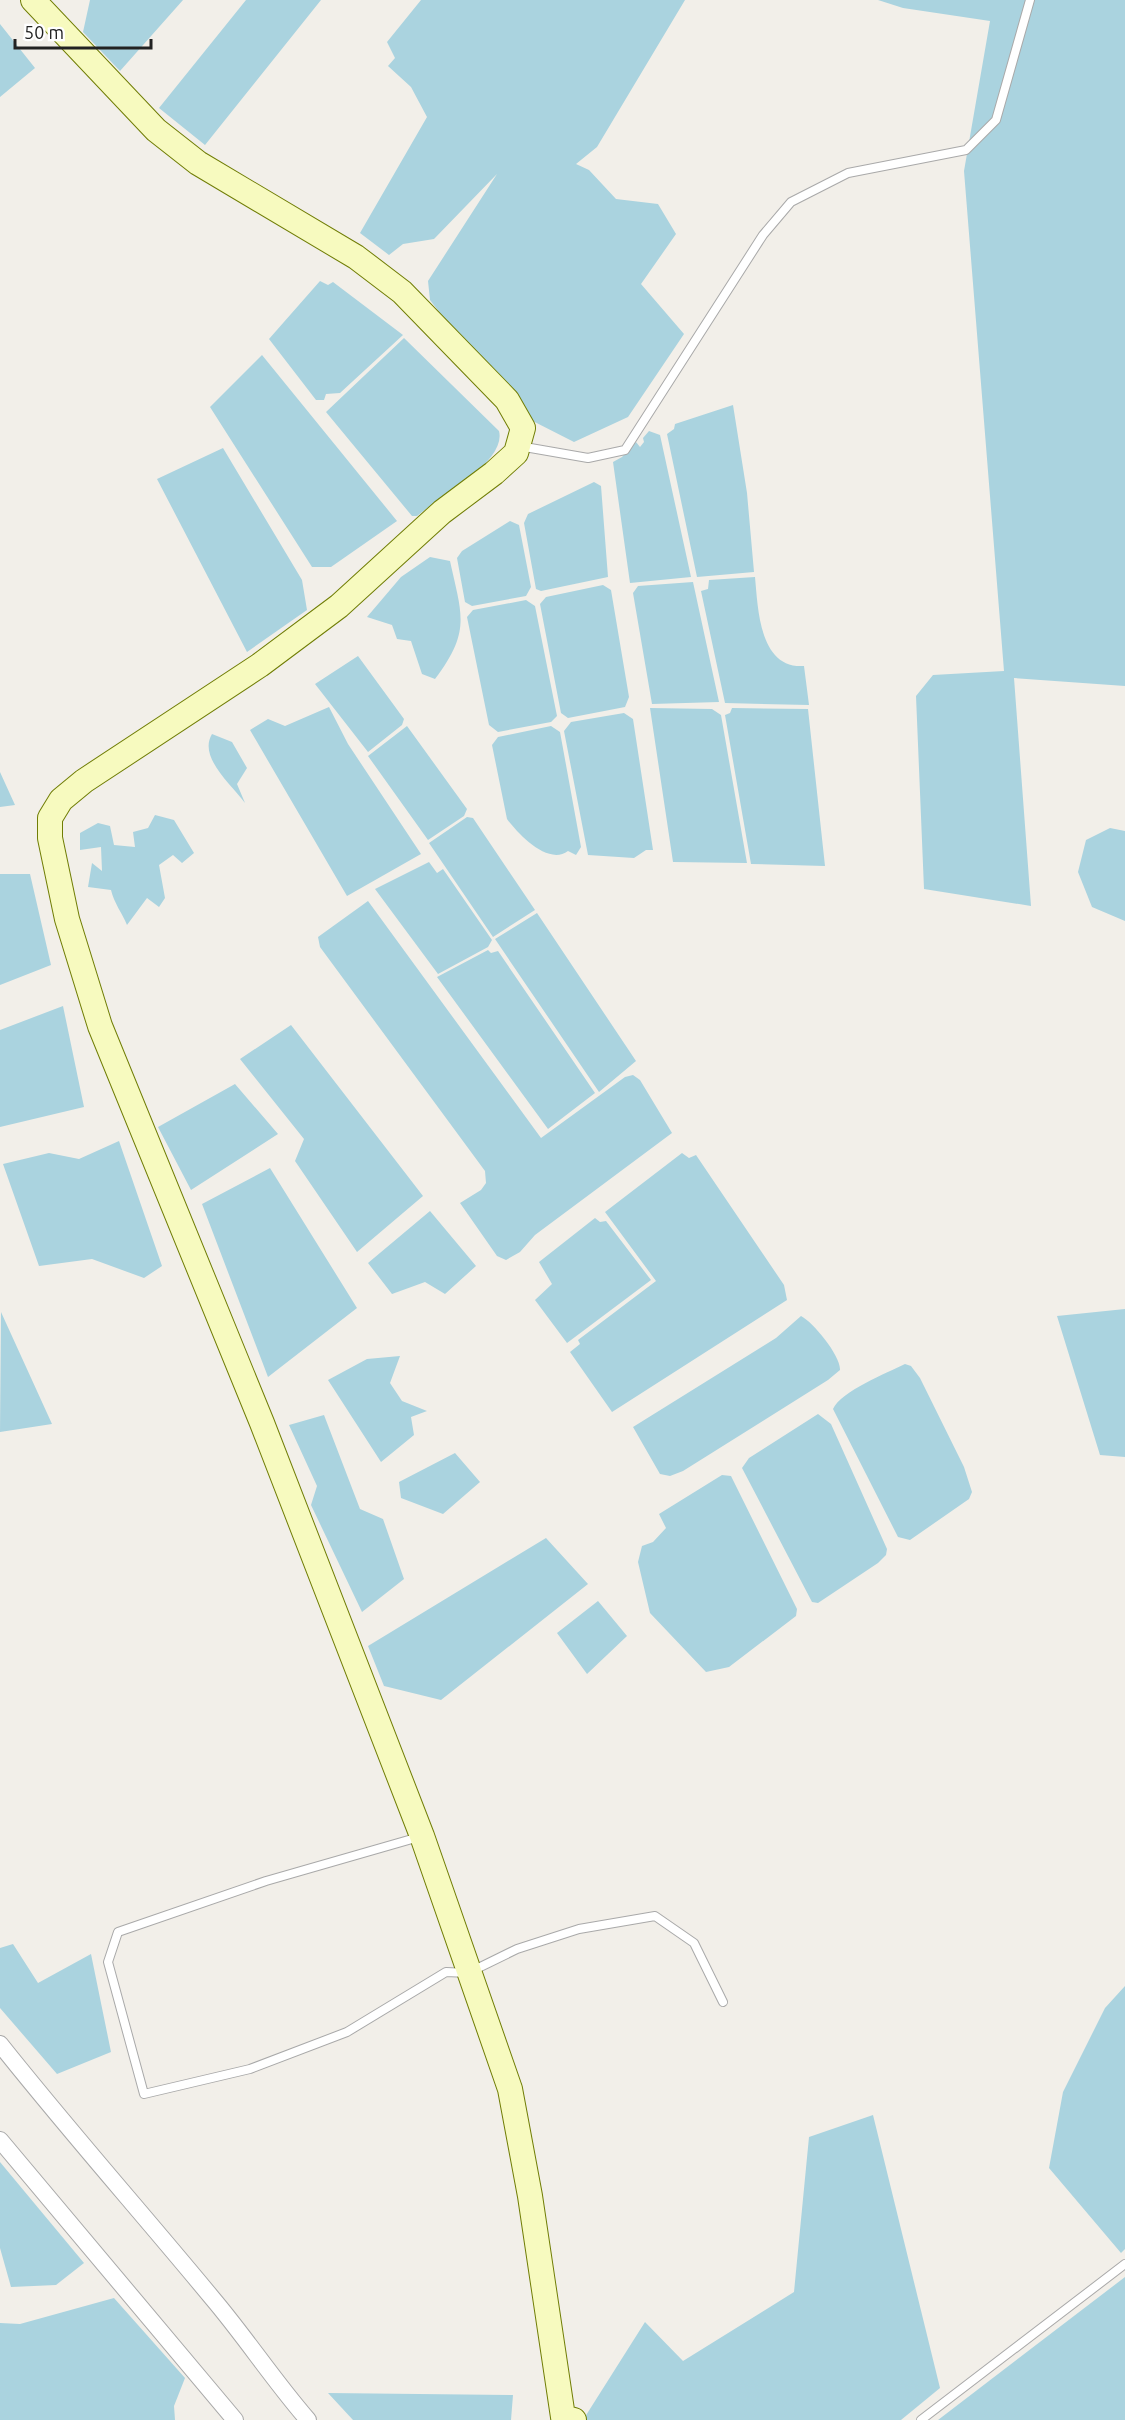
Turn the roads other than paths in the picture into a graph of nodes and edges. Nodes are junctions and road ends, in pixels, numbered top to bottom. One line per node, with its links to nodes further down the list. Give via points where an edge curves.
1 (33, 0): 3 (street, via 156,130 198,162 356,257 402,292 507,400 523,428)
2 (1030, 0): 3 (lane, via 996,120 966,150 848,173 791,202 763,235 625,450 588,458)
3 (518, 446): 4 (street, via 516,453 494,473 442,512 339,606 260,665 84,781 61,800 50,818 50,838 67,919 100,1026 262,1423)
4 (422, 1836): 5 (street); 5 (lane, via 266,1881 118,1932 108,1962 144,2094 250,2069 347,2032 446,1972)
5 (468, 1973): 6 (lane, via 517,1949 579,1929 655,1916 694,1943); 10 (street, via 510,2089)
6 (723, 2002)
7 (0, 2044): 12 (street, via 214,2300)
8 (0, 2140): 11 (street)
9 (1125, 2264): 13 (lane)
10 (567, 2419)
11 (235, 2420)
12 (308, 2420)
13 (921, 2420)

